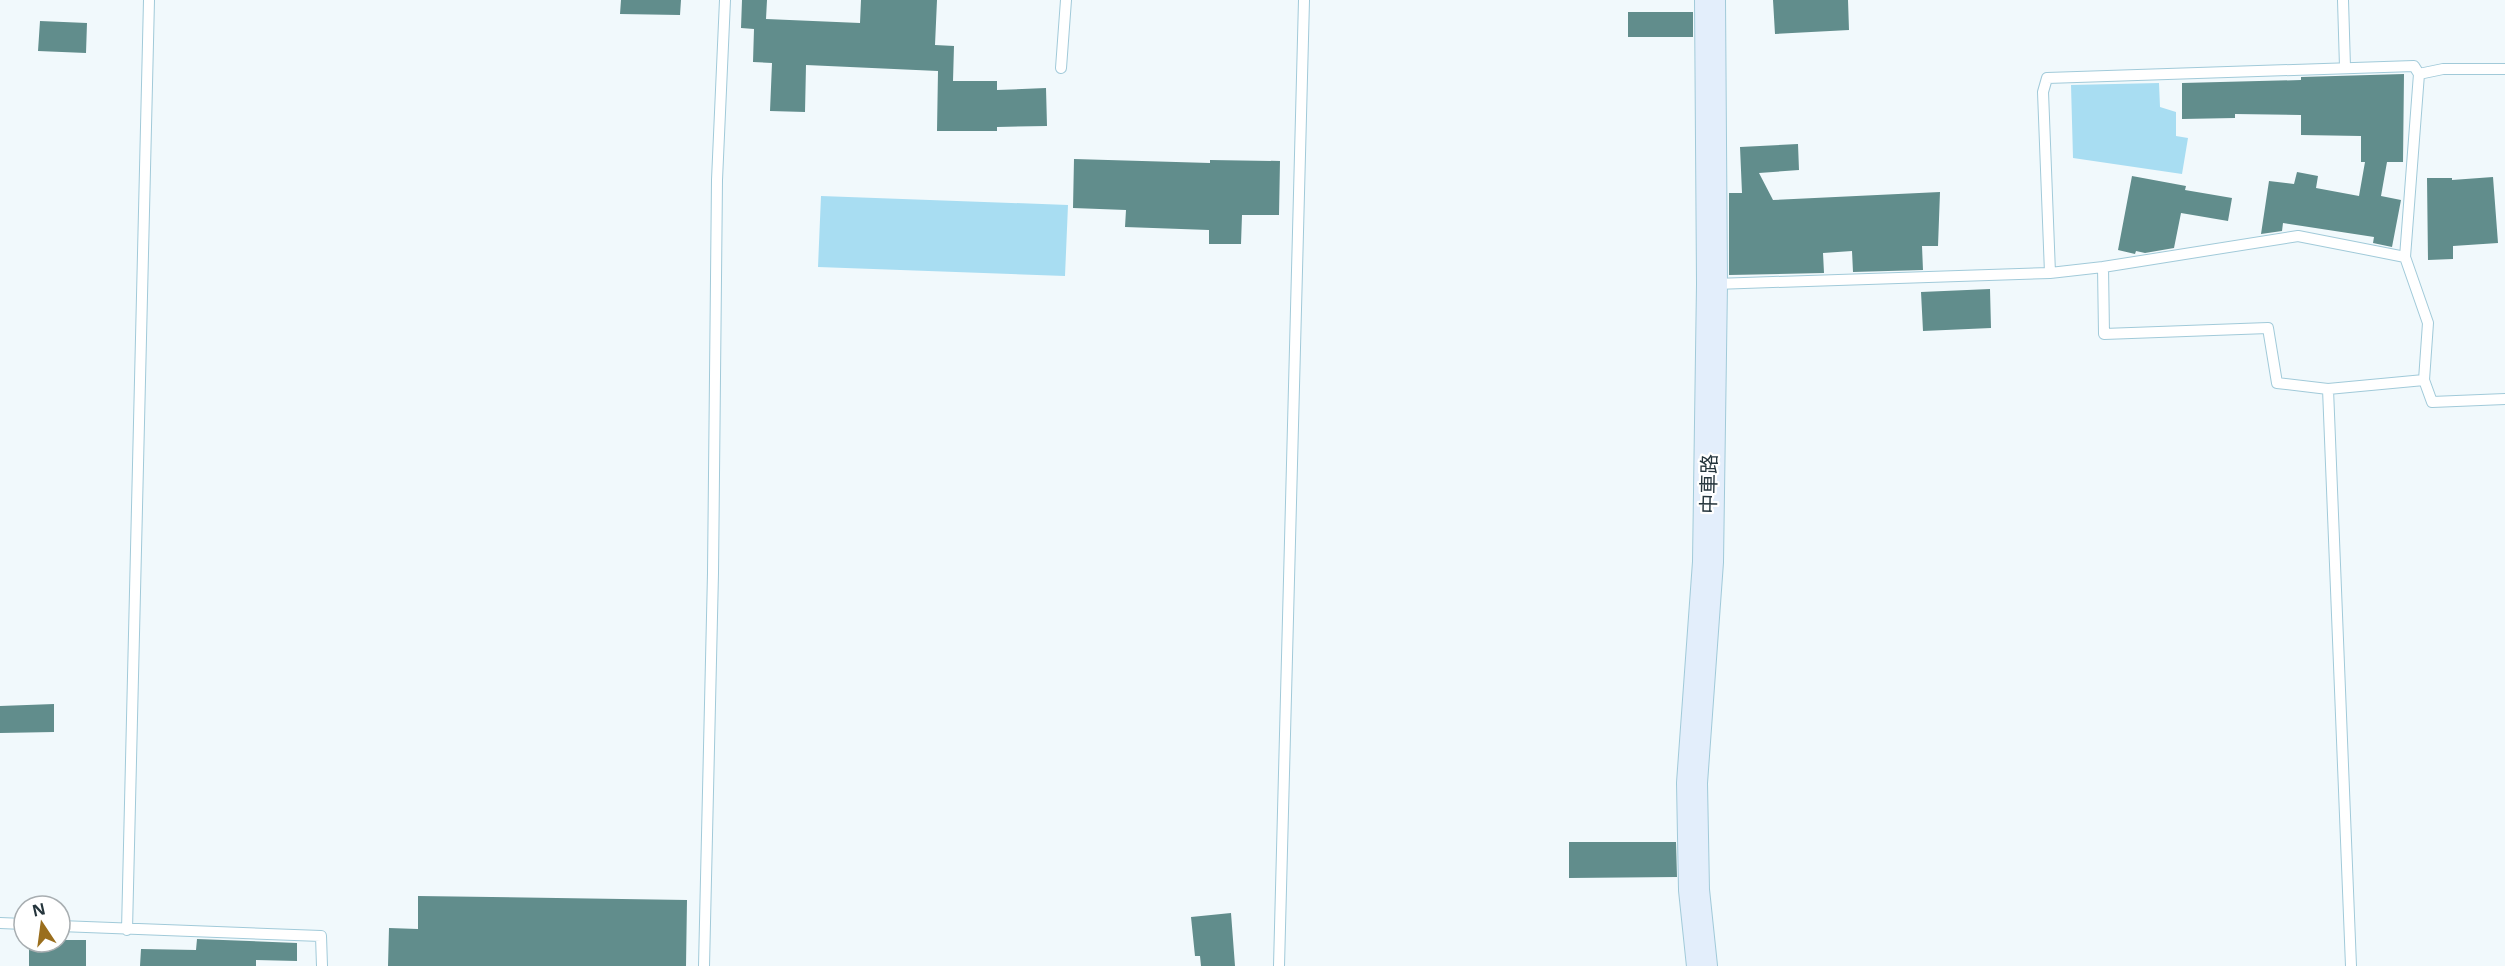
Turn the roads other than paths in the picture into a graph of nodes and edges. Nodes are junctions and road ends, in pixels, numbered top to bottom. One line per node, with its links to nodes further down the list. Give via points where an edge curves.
1 (149, 0): 19 (lane)
2 (725, 0): 21 (lane, via 717,180)
3 (1065, 0): 8 (lane)
4 (1304, 0): 22 (lane)
5 (1710, 0): 14 (street, 中車路)
6 (2343, 0): 7 (lane)
7 (2345, 67): 10 (lane, via 2414,66); 13 (lane, via 2047,78 2043,92)
8 (1061, 68)
9 (2505, 69): 10 (lane, via 2443,69)
10 (2419, 74): 11 (lane)
11 (2406, 256): 12 (lane, via 2298,236); 15 (lane, via 2428,323)
12 (2103, 267): 13 (lane); 16 (lane, via 2104,334 2268,328 2277,383)
13 (2050, 273): 14 (lane)
14 (1712, 284): 23 (street, 中車路, via 1708,562 1692,783 1694,890)
15 (2424, 380): 16 (lane); 17 (lane, via 2432,402)
16 (2328, 389): 24 (lane)
17 (2505, 399)
18 (72, 927): 19 (lane)
19 (127, 930): 20 (lane, via 321,936)
20 (322, 966)
21 (704, 966)
22 (1279, 966)
23 (1702, 966)
24 (2351, 966)

